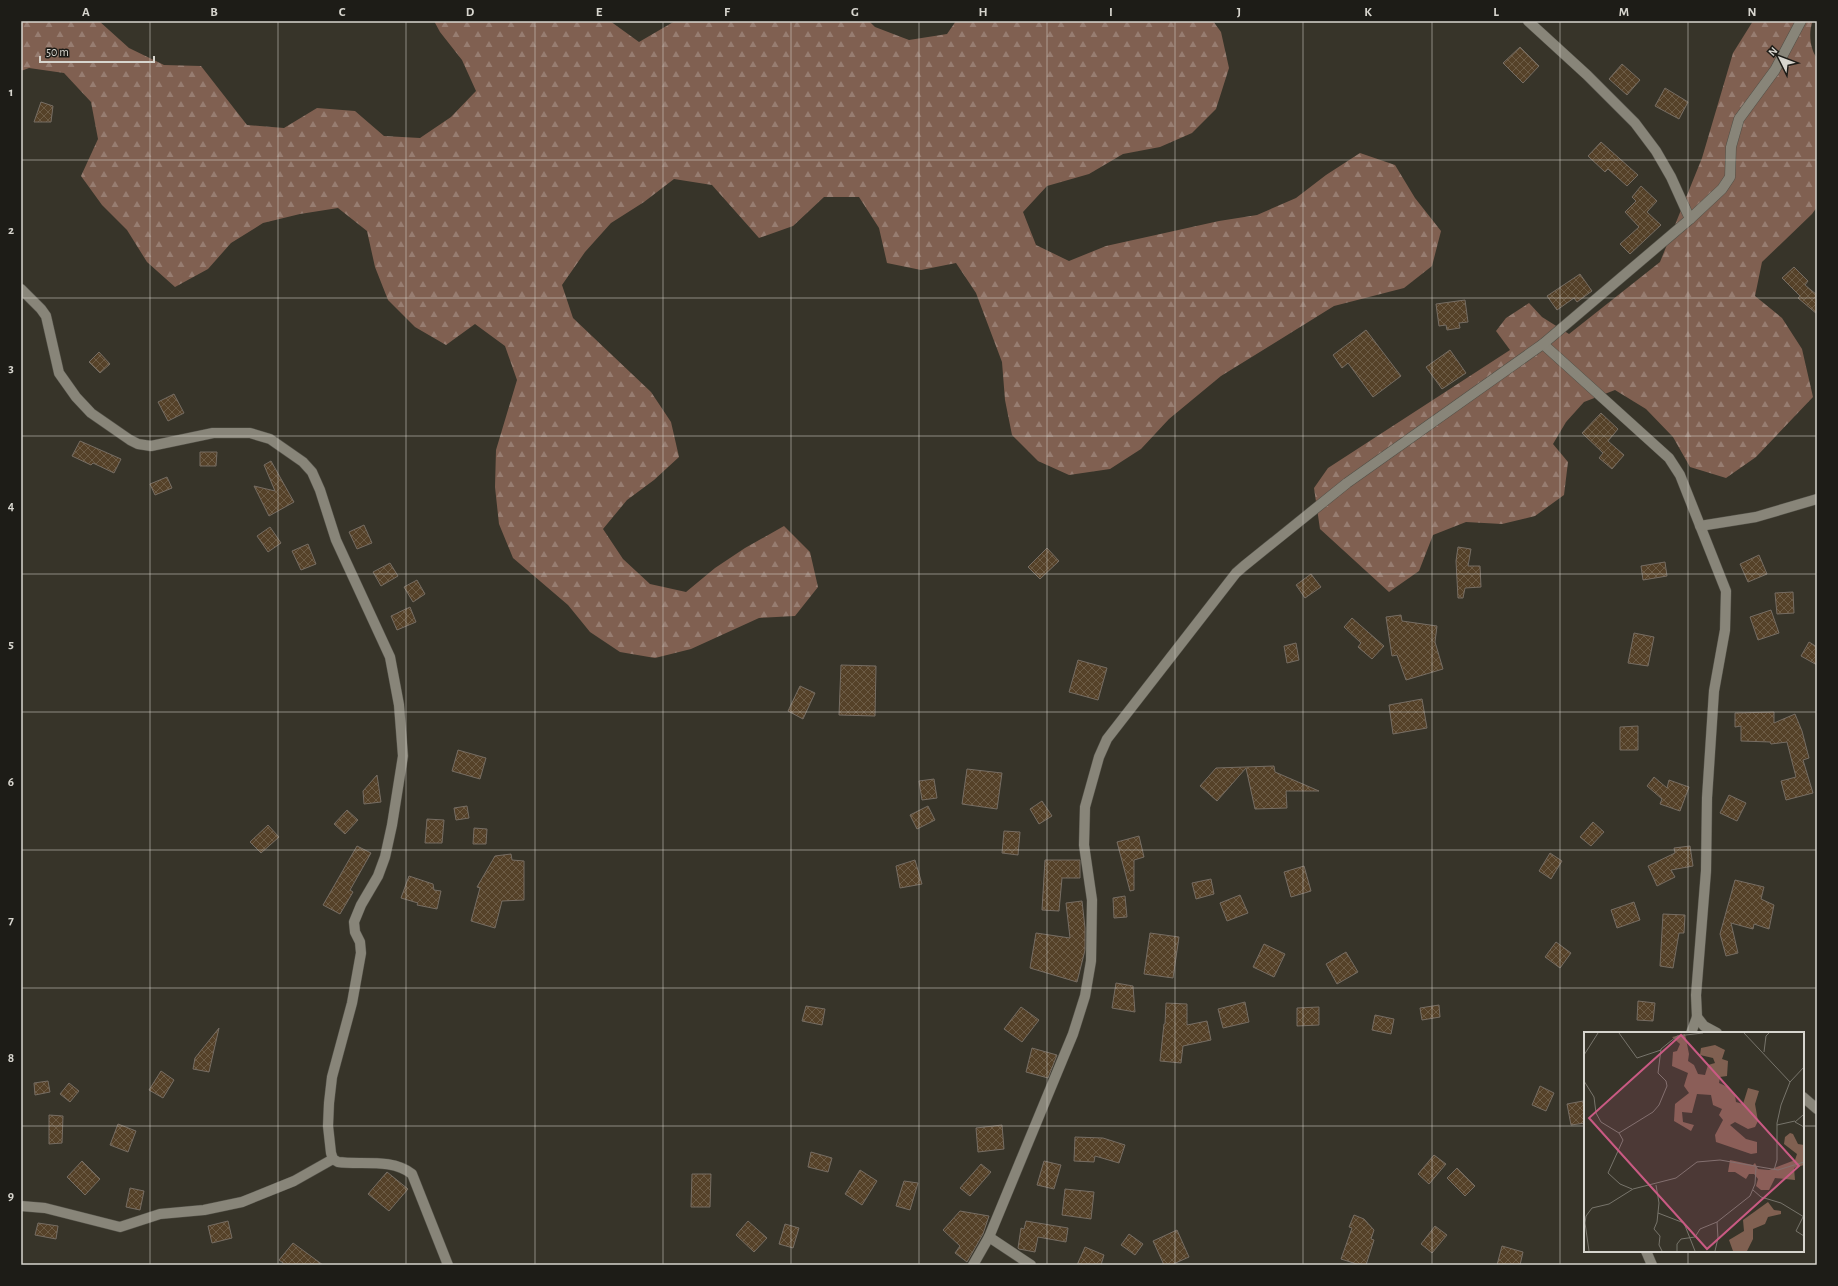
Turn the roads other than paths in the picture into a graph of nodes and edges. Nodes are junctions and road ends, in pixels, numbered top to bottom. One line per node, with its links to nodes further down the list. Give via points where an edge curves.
1 (1528, 21): 3 (street, via 1635,123 1671,177)
2 (1801, 21): 3 (street, via 1775,70 1739,119 1731,147 1730,178)
3 (1690, 219): 5 (street)
4 (21, 289): 13 (street, via 46,316 59,373 76,397 90,413 130,440 151,446 213,433 250,433 270,439 303,462 316,480 336,540 390,657 399,705 403,756 385,857 354,922 361,952 352,1003 332,1077 328,1126)
5 (1543, 344): 7 (street, via 1668,458 1680,475); 15 (street, via 1347,483 1236,573 1107,739 1099,757 1085,807 1084,845 1092,900 1091,961 1085,996 1073,1034)
6 (1817, 499): 7 (street, via 1756,518)
7 (1700, 526): 8 (street, via 1726,591 1727,606 1714,691 1707,798 1706,871 1696,972)
8 (1697, 1017): 9 (street); 10 (street, via 1704,1026)
9 (1691, 1032)
10 (1715, 1032)
11 (1804, 1099): 12 (street)
12 (1817, 1109)
13 (333, 1158): 14 (street, via 294,1181 242,1202 204,1210 160,1214 120,1227 60,1211); 17 (street, via 348,1164 388,1165 412,1174)
14 (21, 1206)
15 (989, 1237): 18 (street); 19 (street)
16 (1646, 1252): 20 (street)
17 (448, 1265)
18 (974, 1265)
19 (1031, 1265)
20 (1652, 1265)

